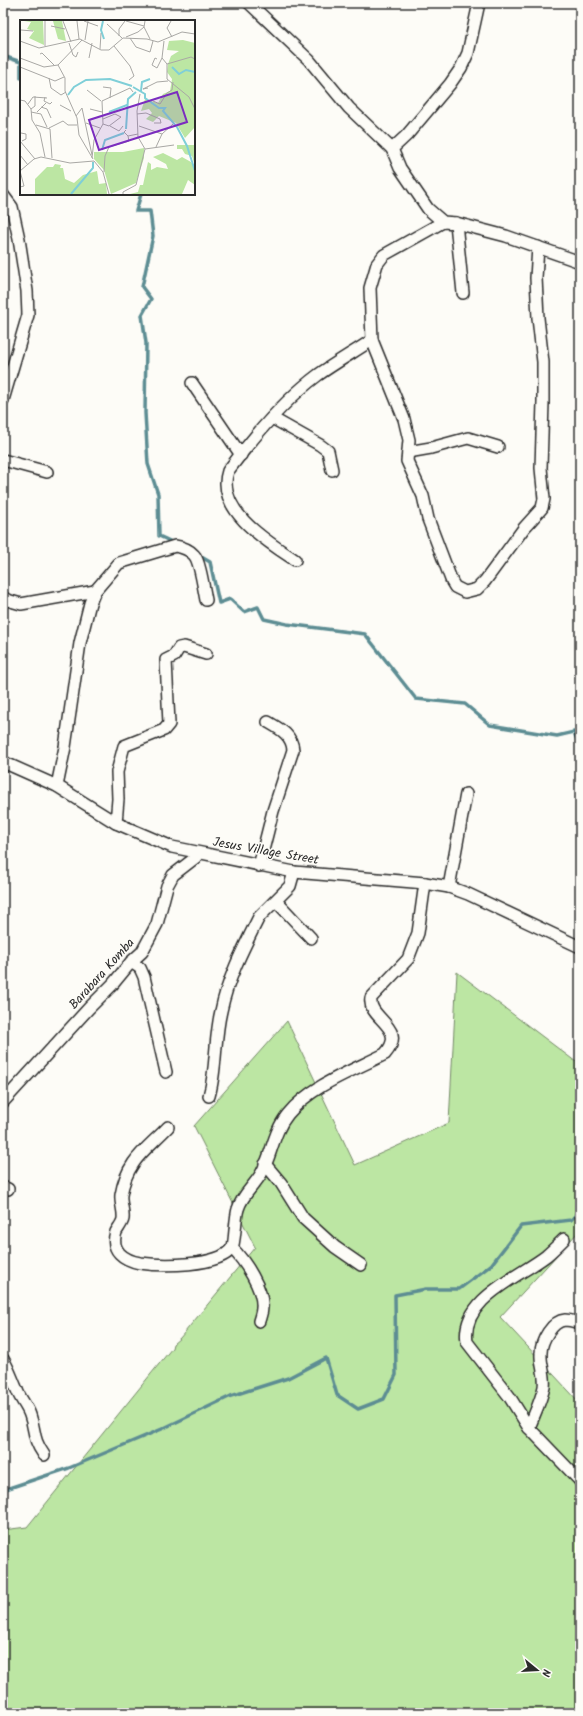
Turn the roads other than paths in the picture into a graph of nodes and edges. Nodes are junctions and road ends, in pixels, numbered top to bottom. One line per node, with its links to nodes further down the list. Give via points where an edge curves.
1 (249, 3): 3 (street, via 309,60 349,108)
2 (480, 3): 3 (street, via 468,53 461,68 407,135)
3 (392, 149): 5 (street, via 400,168 428,209)
4 (3, 195): 12 (street, via 12,207 19,239 28,315)
5 (443, 222): 6 (street); 10 (street, via 384,256 377,264 370,288)
6 (456, 223): 7 (street); 9 (street)
7 (538, 247): 8 (street); 15 (street, via 536,278 543,362 541,468 544,498 542,508 477,589 465,592 455,587 452,582 428,519 423,496 409,464)
8 (580, 262)
9 (463, 293)
10 (372, 340): 13 (street, via 318,375); 15 (street, via 408,431)
11 (192, 383): 16 (street)
12 (3, 400)
13 (272, 418): 16 (street); 18 (street, via 328,451)
14 (498, 447): 15 (street, via 468,438)
15 (408, 452)
16 (241, 455): 20 (street, via 228,471 226,479 231,502 237,513 256,533)
17 (3, 460): 19 (street)
18 (332, 470)
19 (47, 472)
20 (295, 560)
21 (95, 591): 22 (street, via 21,604); 23 (street, via 119,563 175,546 183,547 196,556); 27 (street, via 80,643)
22 (3, 597)
23 (206, 600)
24 (206, 654): 29 (street, via 179,648 174,656 166,660 169,724 164,730 124,746 117,772)
25 (268, 722): 31 (street, via 285,732 293,743 293,750 273,810)
26 (3, 762): 27 (street, Jesus Village Street)
27 (57, 786): 29 (street, Jesus Village Street)
28 (466, 794): 34 (street)
29 (116, 823): 30 (street, Jesus Village Street, via 172,847)
30 (199, 853): 31 (street, Jesus Village Street); 38 (street, Barabara Komba, via 173,875 166,886 157,924 142,952)
31 (259, 866): 32 (street, Jesus Village Street)
32 (294, 872): 33 (street, Jesus Village Street); 35 (street, via 290,886)
33 (425, 883): 34 (street, Jesus Village Street); 43 (street, via 418,933 408,959 371,998 372,1006 392,1034 391,1048 385,1054 304,1098 279,1126)
34 (449, 887): 37 (street, Jesus Village Street)
35 (276, 901): 36 (street); 40 (street, via 256,923 228,988 221,1011 214,1080)
36 (311, 938)
37 (580, 947)
38 (131, 962): 39 (street, via 140,968 144,977); 41 (street, Barabara Komba)
39 (166, 1072)
40 (209, 1096)
41 (3, 1102)
42 (168, 1127): 45 (street, via 138,1155 124,1183 121,1197 122,1219 115,1237 117,1250 127,1260 187,1265 205,1262 226,1254)
43 (265, 1164): 45 (street, via 238,1208); 46 (street, via 281,1182 303,1218 335,1247)
44 (564, 1239): 50 (street, via 545,1256 497,1288 468,1320 467,1342 509,1396)
45 (232, 1248): 47 (street, via 242,1258 260,1291 263,1307)
46 (361, 1265)
47 (260, 1321)
48 (580, 1323): 50 (street, via 566,1320 559,1322 544,1341 541,1354 545,1379)
49 (3, 1359): 51 (street, via 30,1416 35,1442)
50 (529, 1428): 52 (street)
51 (44, 1456)
52 (580, 1481)

